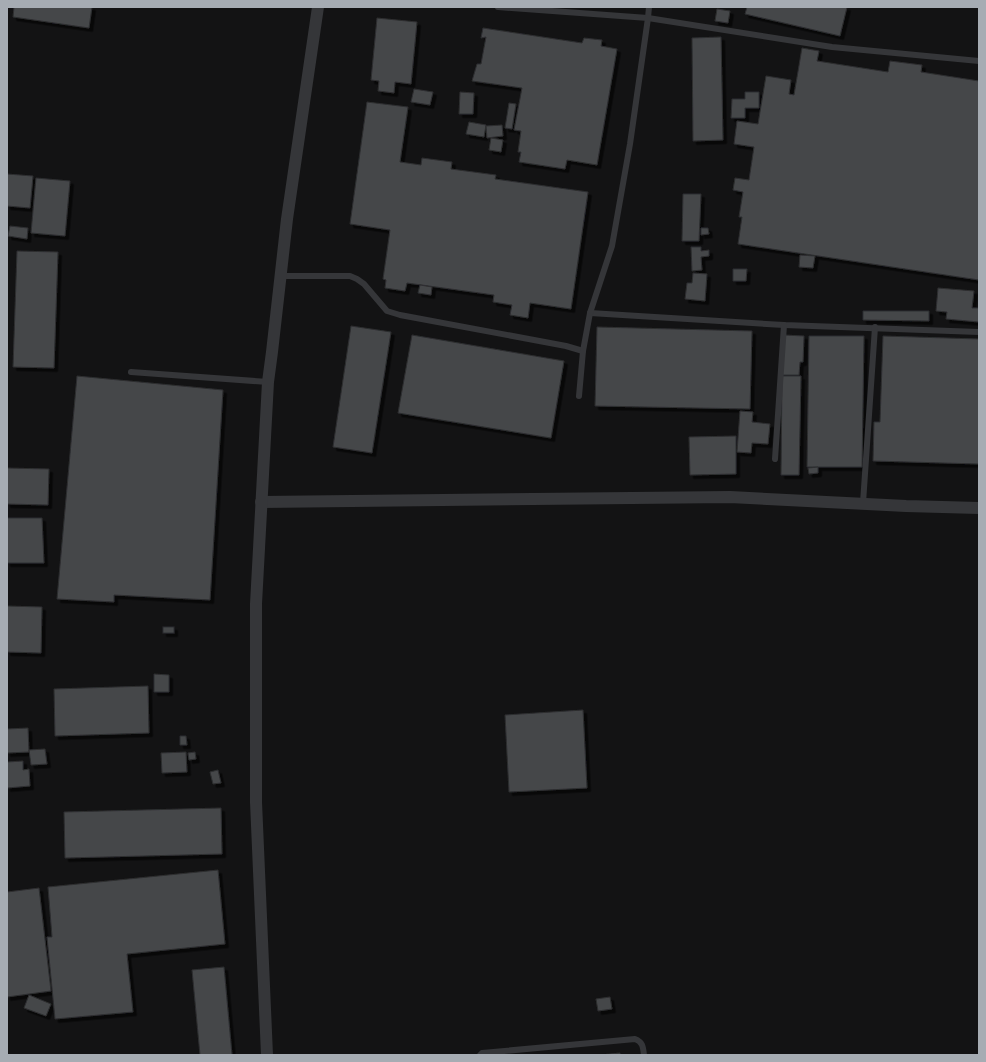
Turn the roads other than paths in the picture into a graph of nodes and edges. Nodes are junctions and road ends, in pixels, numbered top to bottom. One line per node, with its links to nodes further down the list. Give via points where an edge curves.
1 (318, 7): 6 (street)
2 (498, 7): 4 (lane)
3 (649, 7): 4 (lane)
4 (648, 18): 5 (lane, via 832,46); 7 (lane, via 612,246)
5 (979, 61)
6 (281, 276): 11 (lane, via 350,276 364,284 387,311 393,313); 13 (street)
7 (590, 313): 8 (lane); 11 (lane)
8 (784, 325): 9 (lane); 15 (lane)
9 (875, 327): 10 (lane); 17 (lane)
10 (979, 332)
11 (583, 351): 14 (lane)
12 (130, 372): 13 (lane)
13 (268, 382): 16 (street)
14 (579, 396)
15 (775, 459)
16 (261, 502): 17 (street, via 730,497); 19 (street, via 256,604 256,802)
17 (863, 503): 18 (street)
18 (979, 508)
19 (267, 1055)
20 (480, 1055): 21 (lane, via 635,1039 643,1045)
21 (644, 1055)

